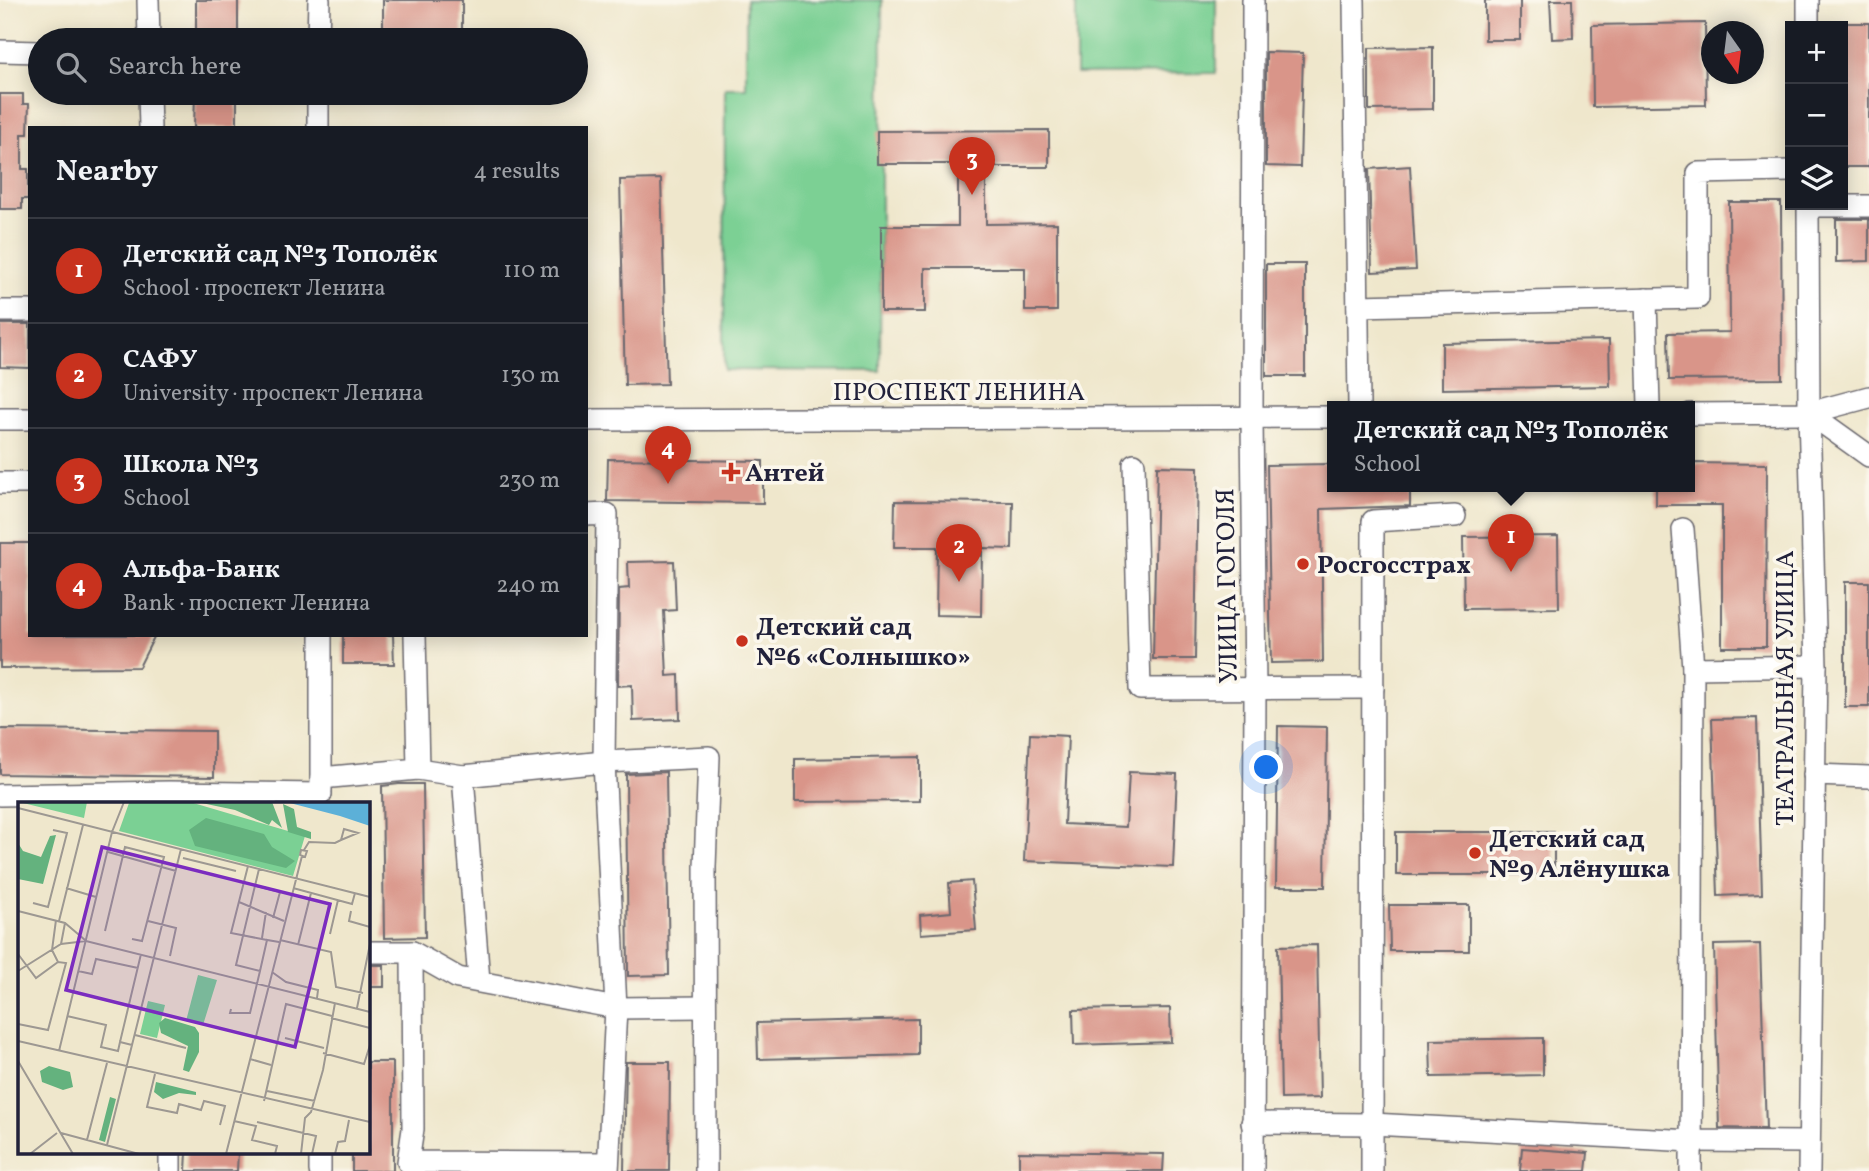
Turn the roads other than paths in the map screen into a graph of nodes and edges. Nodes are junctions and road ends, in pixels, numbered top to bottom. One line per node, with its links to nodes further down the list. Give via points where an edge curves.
1 (148, 0): 7 (street)
2 (319, 0): 8 (street)
3 (1254, 0): 29 (street, УЛИЦА ГОГОЛЯ)
4 (1354, 0): 20 (street)
5 (1808, 0): 6 (street)
6 (1808, 21)
7 (149, 28)
8 (318, 28)
9 (0, 51): 10 (street)
10 (28, 52)
11 (149, 105): 13 (street)
12 (318, 105): 14 (street)
13 (150, 126)
14 (317, 126)
15 (1785, 171): 19 (street, via 1698,173 1698,298)
16 (1848, 206): 17 (street)
17 (1869, 206)
18 (1808, 210): 26 (street, ТЕАТРАЛЬНАЯ УЛИЦА)
19 (1646, 299): 20 (street); 25 (street)
20 (1358, 306): 24 (street)
21 (0, 311): 22 (street)
22 (28, 311)
23 (1869, 397): 26 (street)
24 (1359, 401)
25 (1649, 401)
26 (1809, 413): 27 (street); 33 (street); 42 (street, ТЕАТРАЛЬНАЯ УЛИЦА)
27 (1695, 414)
28 (1327, 417): 29 (street, ПРОСПЕКТ ЛЕНИНА)
29 (1252, 418): 32 (street, ПРОСПЕКТ ЛЕНИНА); 45 (street, УЛИЦА ГОГОЛЯ)
30 (0, 419): 31 (street)
31 (28, 419)
32 (588, 420)
33 (1869, 456)
34 (1134, 464): 45 (street, via 1140,689)
35 (0, 483): 36 (street)
36 (28, 484)
37 (588, 515): 46 (street, via 607,514)
38 (1455, 516): 44 (street, via 1373,521)
39 (1683, 529): 43 (street)
40 (321, 637): 51 (street)
41 (415, 637): 47 (street)
42 (1816, 666): 43 (street); 48 (street, ТЕАТРАЛЬНАЯ УЛИЦА)
43 (1693, 668): 61 (street)
44 (1373, 688): 45 (street); 60 (street)
45 (1255, 690): 59 (street, УЛИЦА ГОГОЛЯ)
46 (604, 762): 49 (street); 57 (street, via 709,757); 58 (street)
47 (418, 769): 49 (street); 51 (street)
48 (1814, 775): 50 (street); 62 (street, ТЕАТРАЛЬНАЯ УЛИЦА)
49 (463, 776): 56 (street)
50 (1869, 777)
51 (321, 792): 53 (street)
52 (0, 794): 53 (street)
53 (169, 798)
54 (369, 952): 55 (street)
55 (412, 952): 56 (street, via 458,978); 63 (street, via 413,1129)
56 (479, 981): 58 (street)
57 (704, 1007): 58 (street); 65 (street)
58 (615, 1008): 64 (street)
59 (1252, 1123): 60 (street); 66 (street, УЛИЦА ГОГОЛЯ)
60 (1372, 1124): 61 (street); 67 (street)
61 (1692, 1141): 62 (street); 68 (street)
62 (1808, 1142): 69 (street, ТЕАТРАЛЬНАЯ УЛИЦА)
63 (408, 1166): 64 (street)
64 (608, 1167)
65 (706, 1171)
66 (1253, 1171)
67 (1372, 1171)
68 (1691, 1171)
69 (1808, 1171)

